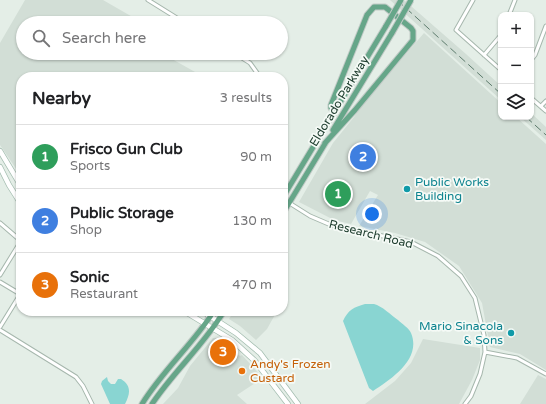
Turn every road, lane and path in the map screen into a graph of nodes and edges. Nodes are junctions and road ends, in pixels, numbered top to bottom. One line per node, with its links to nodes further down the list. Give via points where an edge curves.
1 (148, 0): 7 (street)
2 (401, 0): 19 (main road, Eldorado Parkway, bridge)
3 (411, 0): 20 (main road, Eldorado Parkway, bridge)
4 (473, 0): 10 (street, via 456,30)
5 (515, 0): 6 (street)
6 (510, 12)
7 (174, 16)
8 (546, 26): 11 (street)
9 (498, 39): 10 (street)
10 (484, 55): 13 (street)
11 (534, 56)
12 (245, 60): 14 (street)
13 (498, 67)
14 (256, 72)
15 (534, 100): 17 (street)
16 (546, 101): 17 (street)
17 (541, 106): 18 (street)
18 (546, 111)
19 (334, 113): 20 (main road, via 331,105 367,15 374,7 385,7 411,28 413,40); 26 (main road, Eldorado Parkway)
20 (325, 143): 28 (main road, Eldorado Parkway)
21 (0, 151): 23 (street)
22 (0, 167): 24 (street)
23 (12, 170): 24 (street); 25 (street)
24 (4, 174): 27 (street)
25 (16, 177)
26 (288, 190)
27 (16, 196)
28 (289, 203): 45 (street, Research Road, via 330,225 410,242 438,256 461,276 475,298 484,329)
29 (0, 223): 30 (street)
30 (16, 237)
31 (16, 249): 32 (street)
32 (0, 275)
33 (0, 282): 34 (street)
34 (16, 291)
35 (16, 302): 42 (street)
36 (192, 316): 41 (street)
37 (211, 316): 41 (main road)
38 (214, 316): 40 (street)
39 (221, 316): 40 (main road)
40 (218, 321): 43 (main road); 53 (street, via 260,353)
41 (205, 324): 43 (street); 46 (main road)
42 (0, 327)
43 (213, 329): 48 (main road); 52 (street, via 232,340 255,361)
44 (0, 330): 49 (street, via 76,377)
45 (485, 352): 47 (street, via 516,358); 54 (street, Research Road, via 472,396)
46 (165, 371): 48 (main road); 50 (main road)
47 (546, 374)
48 (171, 377): 51 (main road)
49 (92, 404)
50 (142, 404)
51 (152, 404)
52 (288, 404)
53 (298, 404)
54 (465, 404)

